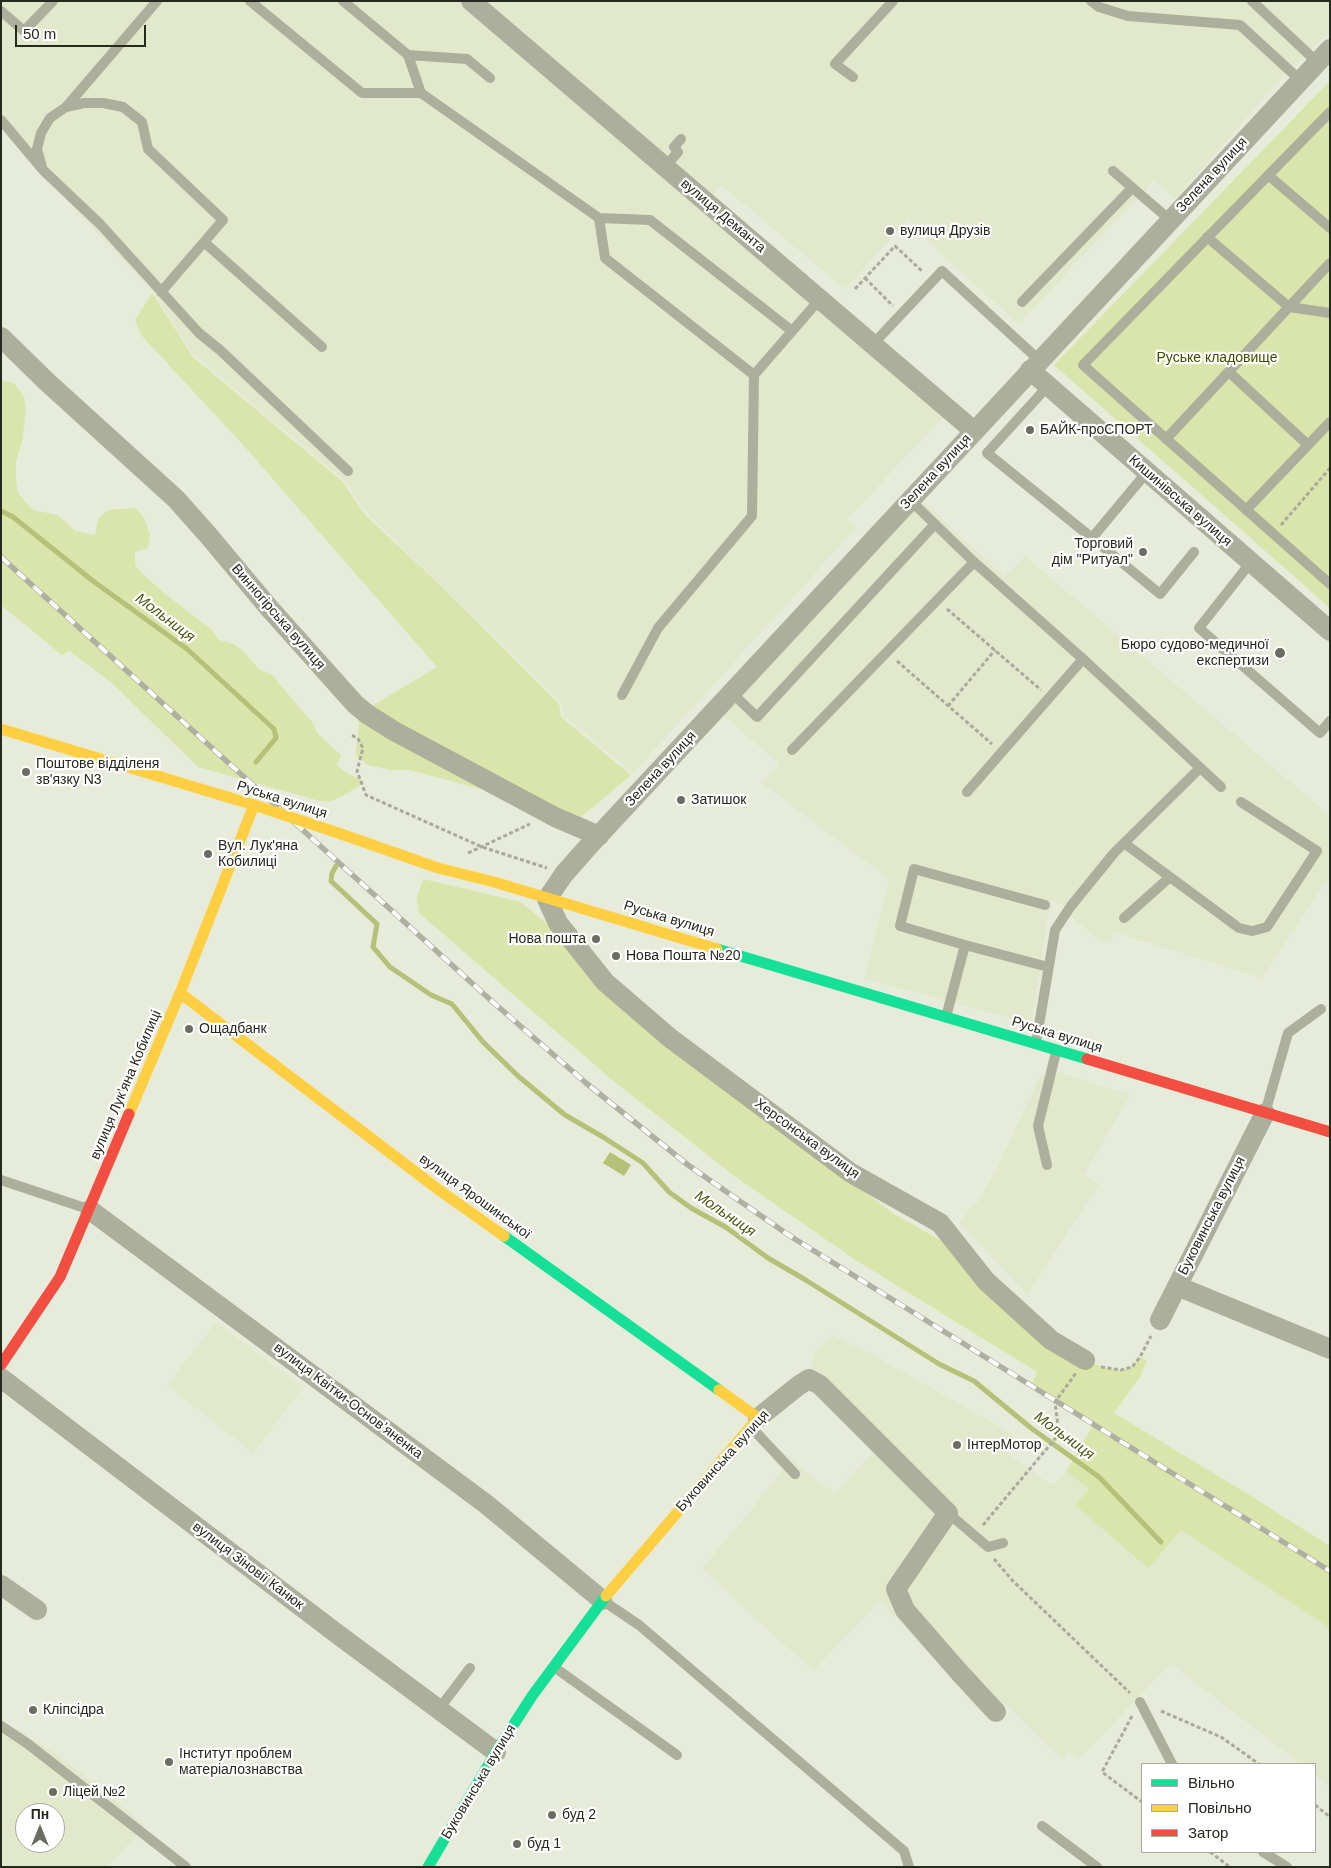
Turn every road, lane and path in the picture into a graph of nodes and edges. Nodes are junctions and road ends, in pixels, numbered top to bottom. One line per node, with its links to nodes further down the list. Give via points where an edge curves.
1 (53, 1): 9 (lane, via 24,31)
2 (157, 1): 16 (lane)
3 (250, 1): 15 (lane, via 362,93)
4 (343, 1): 10 (lane)
5 (471, 1): 20 (street, вулиця Деманта)
6 (893, 1): 12 (lane, via 835,64)
7 (1091, 1): 14 (lane, via 1098,7 1128,16 1240,25)
8 (1252, 1): 11 (lane, via 1269,17)
9 (1, 11)
10 (408, 55): 13 (lane, via 467,59); 15 (lane)
11 (1324, 55): 14 (street, Зелена вулиця)
12 (853, 77)
13 (490, 78)
14 (1300, 80): 26 (street, Зелена вулиця)
15 (421, 93): 25 (lane)
16 (66, 107): 21 (lane, via 50,118 41,133 37,149); 29 (lane, via 103,103 123,107 142,122 148,149 223,220)
17 (1330, 112): 23 (lane)
18 (1, 120): 21 (lane)
19 (681, 139): 20 (lane, via 674,148 678,152)
20 (666, 167): 35 (street, вулиця Деманта)
21 (43, 170): 34 (lane, via 100,224)
22 (1113, 172): 24 (lane)
23 (1268, 175): 27 (lane); 28 (lane)
24 (1132, 188): 26 (lane); 36 (lane)
25 (599, 218): 40 (lane, via 650,220); 46 (lane, via 606,258)
26 (1170, 220): 44 (street, Зелена вулиця)
27 (1330, 228)
28 (1207, 237): 37 (lane); 50 (lane, via 1083,365)
29 (204, 242): 34 (lane); 43 (lane)
30 (1330, 263): 37 (lane)
31 (865, 278): 32 (path, via 895,246); 33 (path); 39 (path)
32 (932, 282): 39 (lane); 44 (lane, via 942,271)
33 (855, 289)
34 (161, 292): 53 (lane, via 199,333)
35 (820, 299): 40 (lane); 42 (street, вулиця Деманта)
36 (1022, 302)
37 (1289, 307): 38 (lane); 45 (lane)
38 (1330, 313)
39 (901, 314): 42 (lane)
40 (792, 331): 46 (lane)
41 (1, 337): 84 (street, Винногірська вулиця, via 176,499 270,610 367,714 555,817)
42 (873, 344): 49 (street, вулиця Деманта)
43 (322, 347)
44 (1035, 365): 47 (street, Кишинівська вулиця); 49 (street, Зелена вулиця)
45 (1228, 372): 50 (lane); 51 (lane)
46 (754, 375): 70 (lane, via 752,516 658,628)
47 (1048, 386): 54 (street, Кишинівська вулиця); 59 (lane, via 986,453)
48 (1330, 422): 51 (lane)
49 (974, 431): 55 (street, Зелена вулиця)
50 (1166, 439): 56 (lane)
51 (1308, 445): 56 (lane)
52 (1330, 468): 58 (path)
53 (348, 471)
54 (1147, 472): 59 (lane); 62 (street, Кишинівська вулиця)
55 (910, 500): 57 (lane); 69 (street, Зелена вулиця)
56 (1246, 510): 58 (lane)
57 (935, 524): 61 (lane); 69 (lane, via 757,717)
58 (1273, 534): 63 (lane)
59 (1092, 538): 60 (lane, via 1160,594)
60 (1194, 552)
61 (974, 562): 64 (lane); 68 (lane)
62 (1251, 562): 65 (street, Кишинівська вулиця); 73 (lane, via 1199,628 1320,733)
63 (1330, 584)
64 (937, 601): 66 (path); 67 (lane)
65 (1330, 631)
66 (995, 650): 71 (path); 72 (path)
67 (887, 652): 72 (path); 76 (lane)
68 (1083, 659): 71 (lane); 78 (lane)
69 (732, 693): 84 (street, Зелена вулиця)
70 (622, 695)
71 (1050, 697): 77 (lane)
72 (948, 706): 77 (path)
73 (1330, 721)
74 (1, 729): 82 (street, Руська вулиця)
75 (352, 734): 86 (path, via 363,748 357,771 366,795)
76 (792, 750)
77 (1002, 752): 80 (lane)
78 (1200, 768): 79 (lane); 85 (lane)
79 (1221, 787)
80 (967, 792)
81 (1241, 802): 89 (lane, via 1317,851 1267,927 1238,928)
82 (254, 805): 90 (street, Руська вулиця, bridge, via 438,868); 95 (street, вулиця Лукʼяна Кобилиці)
83 (524, 826): 86 (path)
84 (599, 836): 88 (street, Зелена вулиця)
85 (1124, 843): 89 (lane); 94 (lane, via 1054,930)
86 (482, 847): 87 (path); 88 (path)
87 (464, 855)
88 (564, 874): 90 (street, Зелена вулиця)
89 (1170, 877): 92 (lane)
90 (547, 899): 97 (street, Руська вулиця); 108 (street, Херсонська вулиця, via 558,923 605,982 670,1038 851,1173 940,1224 986,1281 1051,1340)
91 (1045, 905): 93 (lane, via 914,869 900,926)
92 (1124, 918)
93 (965, 945): 94 (lane); 97 (lane)
94 (1048, 967): 98 (lane)
95 (180, 993): 104 (street, вулиця Лукʼяна Кобилиці); 111 (street, вулиця Ярошинської, via 439,1190)
96 (1321, 1009): 100 (lane, via 1288,1033)
97 (946, 1018): 98 (street, Руська вулиця)
98 (1036, 1044): 99 (street, Руська вулиця)
99 (1056, 1051): 100 (street, Руська вулиця); 102 (lane, via 1038,1126)
100 (1265, 1113): 101 (street, Руська вулиця); 105 (street, Буковинська вулиця)
101 (1330, 1132)
102 (1047, 1165)
103 (1, 1180): 104 (lane)
104 (90, 1210): 109 (street, вулиця Лукʼяна Кобилиці, via 60,1277); 119 (street, вулиця Квітки-Основʼяненка, via 486,1504)
105 (1177, 1286): 106 (street, Буковинська вулиця); 107 (street)
106 (1160, 1320)
107 (1330, 1349)
108 (1085, 1360)
109 (1, 1365)
110 (1, 1378): 124 (street, вулиця Зіновії Канюк)
111 (754, 1422): 113 (lane); 114 (street, Буковинська вулиця, via 809,1379 820,1385); 119 (street, Буковинська вулиця)
112 (1058, 1436): 115 (path)
113 (795, 1474)
114 (948, 1513): 115 (lane); 125 (street, via 896,1589 905,1610)
115 (975, 1535): 117 (lane)
116 (1003, 1543): 117 (lane)
117 (988, 1547): 123 (path, via 994,1560 1013,1581)
118 (1, 1585): 120 (street)
119 (602, 1600): 121 (street, Буковинська вулиця); 139 (lane, via 639,1625 904,1851)
120 (37, 1610)
121 (554, 1666): 127 (street, Буковинська вулиця); 128 (lane)
122 (470, 1668): 124 (lane)
123 (1140, 1702): 129 (lane); 130 (path, via 1221,1737); 131 (path, via 1102,1772)
124 (439, 1709): 127 (street, вулиця Зіновії Канюк)
125 (996, 1712)
126 (1, 1726): 137 (lane)
127 (496, 1752): 138 (street, Буковинська вулиця)
128 (677, 1755)
129 (1171, 1763)
130 (1258, 1763)
131 (1141, 1801)
132 (1316, 1807): 133 (path)
133 (1330, 1817)
134 (1042, 1826): 140 (lane)
135 (1211, 1853): 141 (path)
136 (1265, 1853): 142 (lane)
137 (186, 1867)
138 (428, 1867)
139 (908, 1867)
140 (1096, 1867)
141 (1230, 1867)
142 (1287, 1867)

